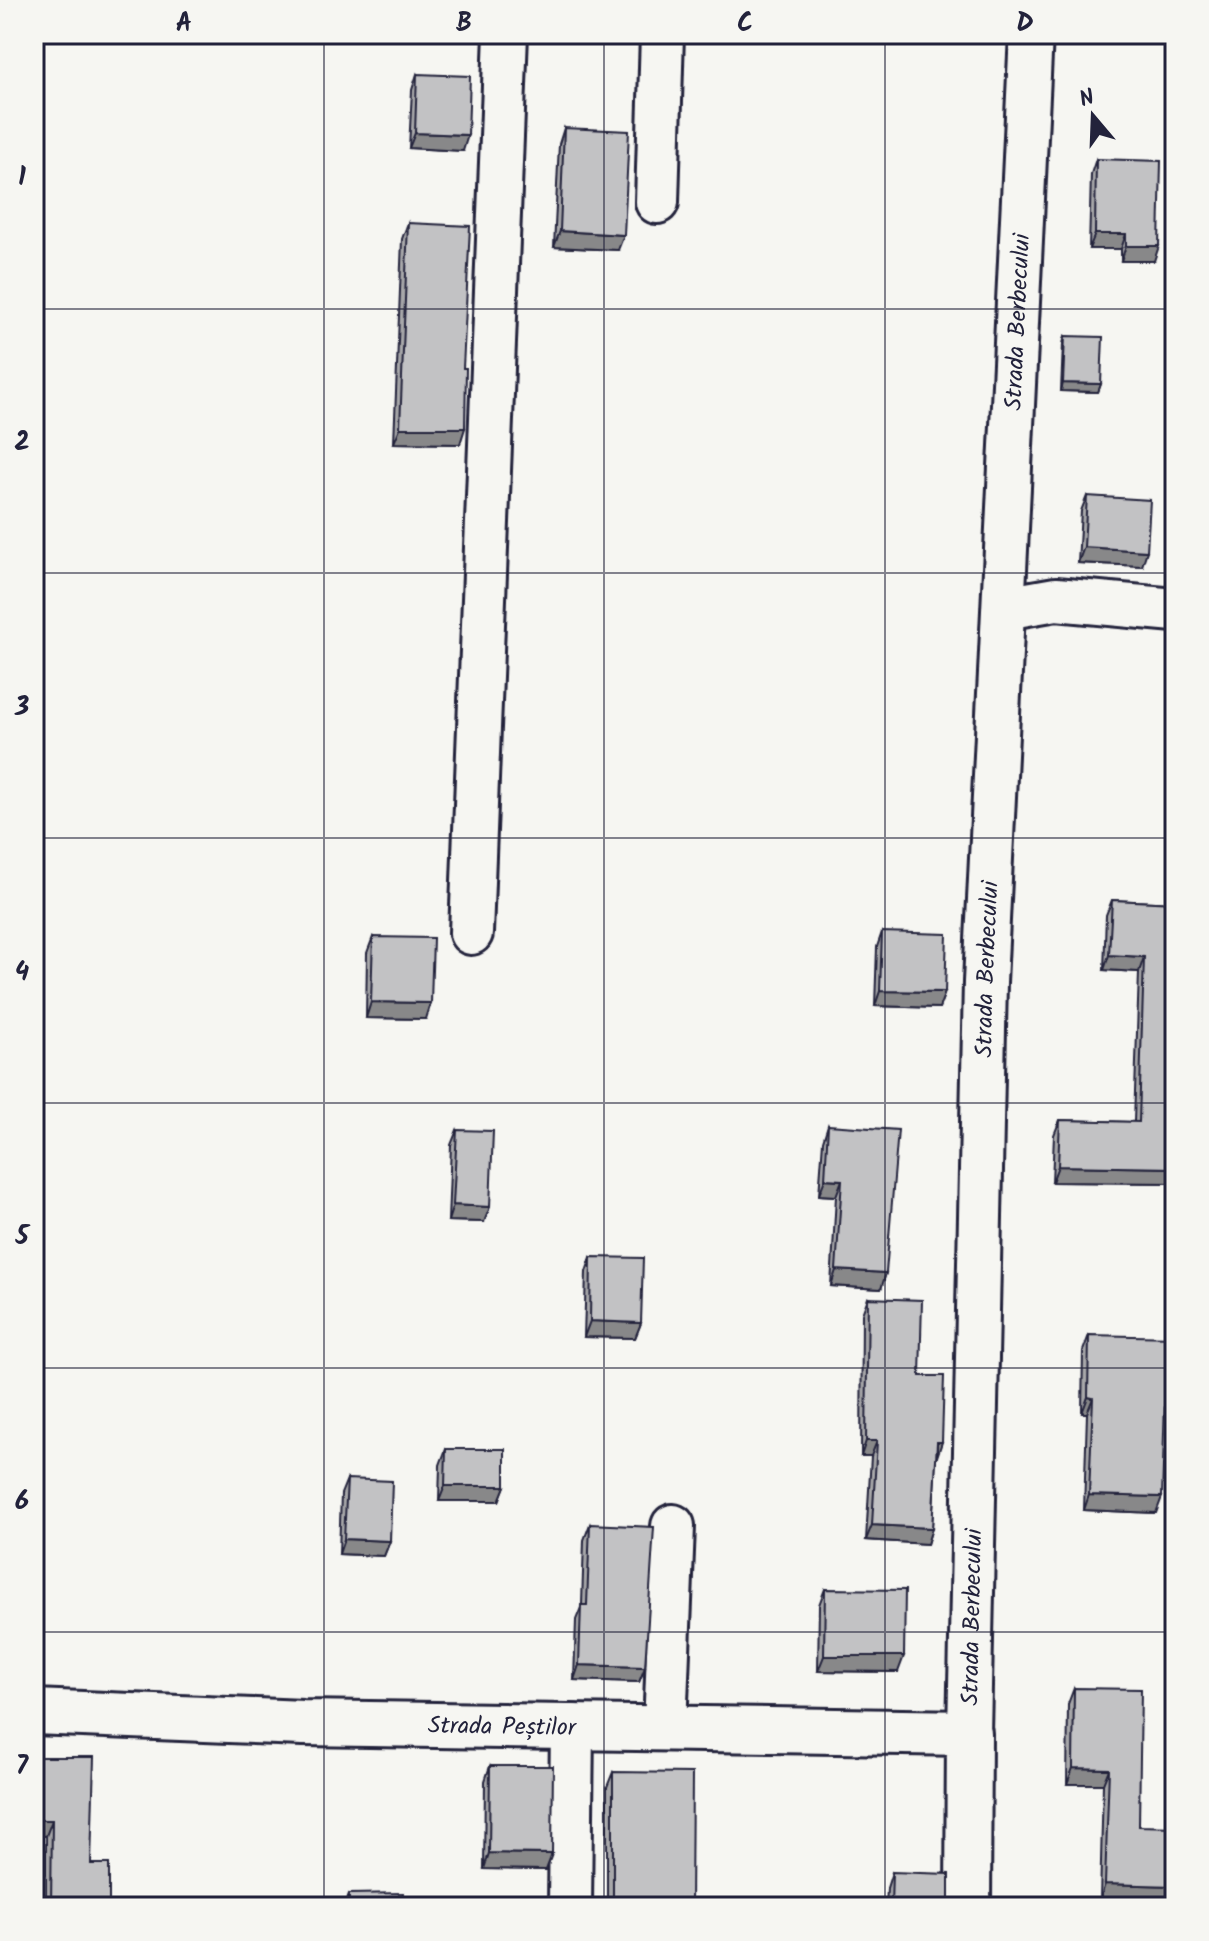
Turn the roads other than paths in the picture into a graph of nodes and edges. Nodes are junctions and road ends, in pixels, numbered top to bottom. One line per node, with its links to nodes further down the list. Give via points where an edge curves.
1 (506, 34): 7 (street)
2 (662, 34): 4 (street)
3 (1031, 34): 5 (street, Strada Berbecului)
4 (657, 202)
5 (1004, 608): 6 (street, via 1056,599); 12 (street, Strada Berbecului, via 985,982)
6 (1175, 610)
7 (471, 933)
8 (673, 1526): 11 (street)
9 (34, 1712): 10 (street, Strada Peștilor)
10 (572, 1726): 11 (street, Strada Peștilor); 13 (street)
11 (665, 1727): 12 (street, Strada Peștilor)
12 (969, 1733): 14 (street, Strada Berbecului)
13 (570, 1907)
14 (968, 1907)

